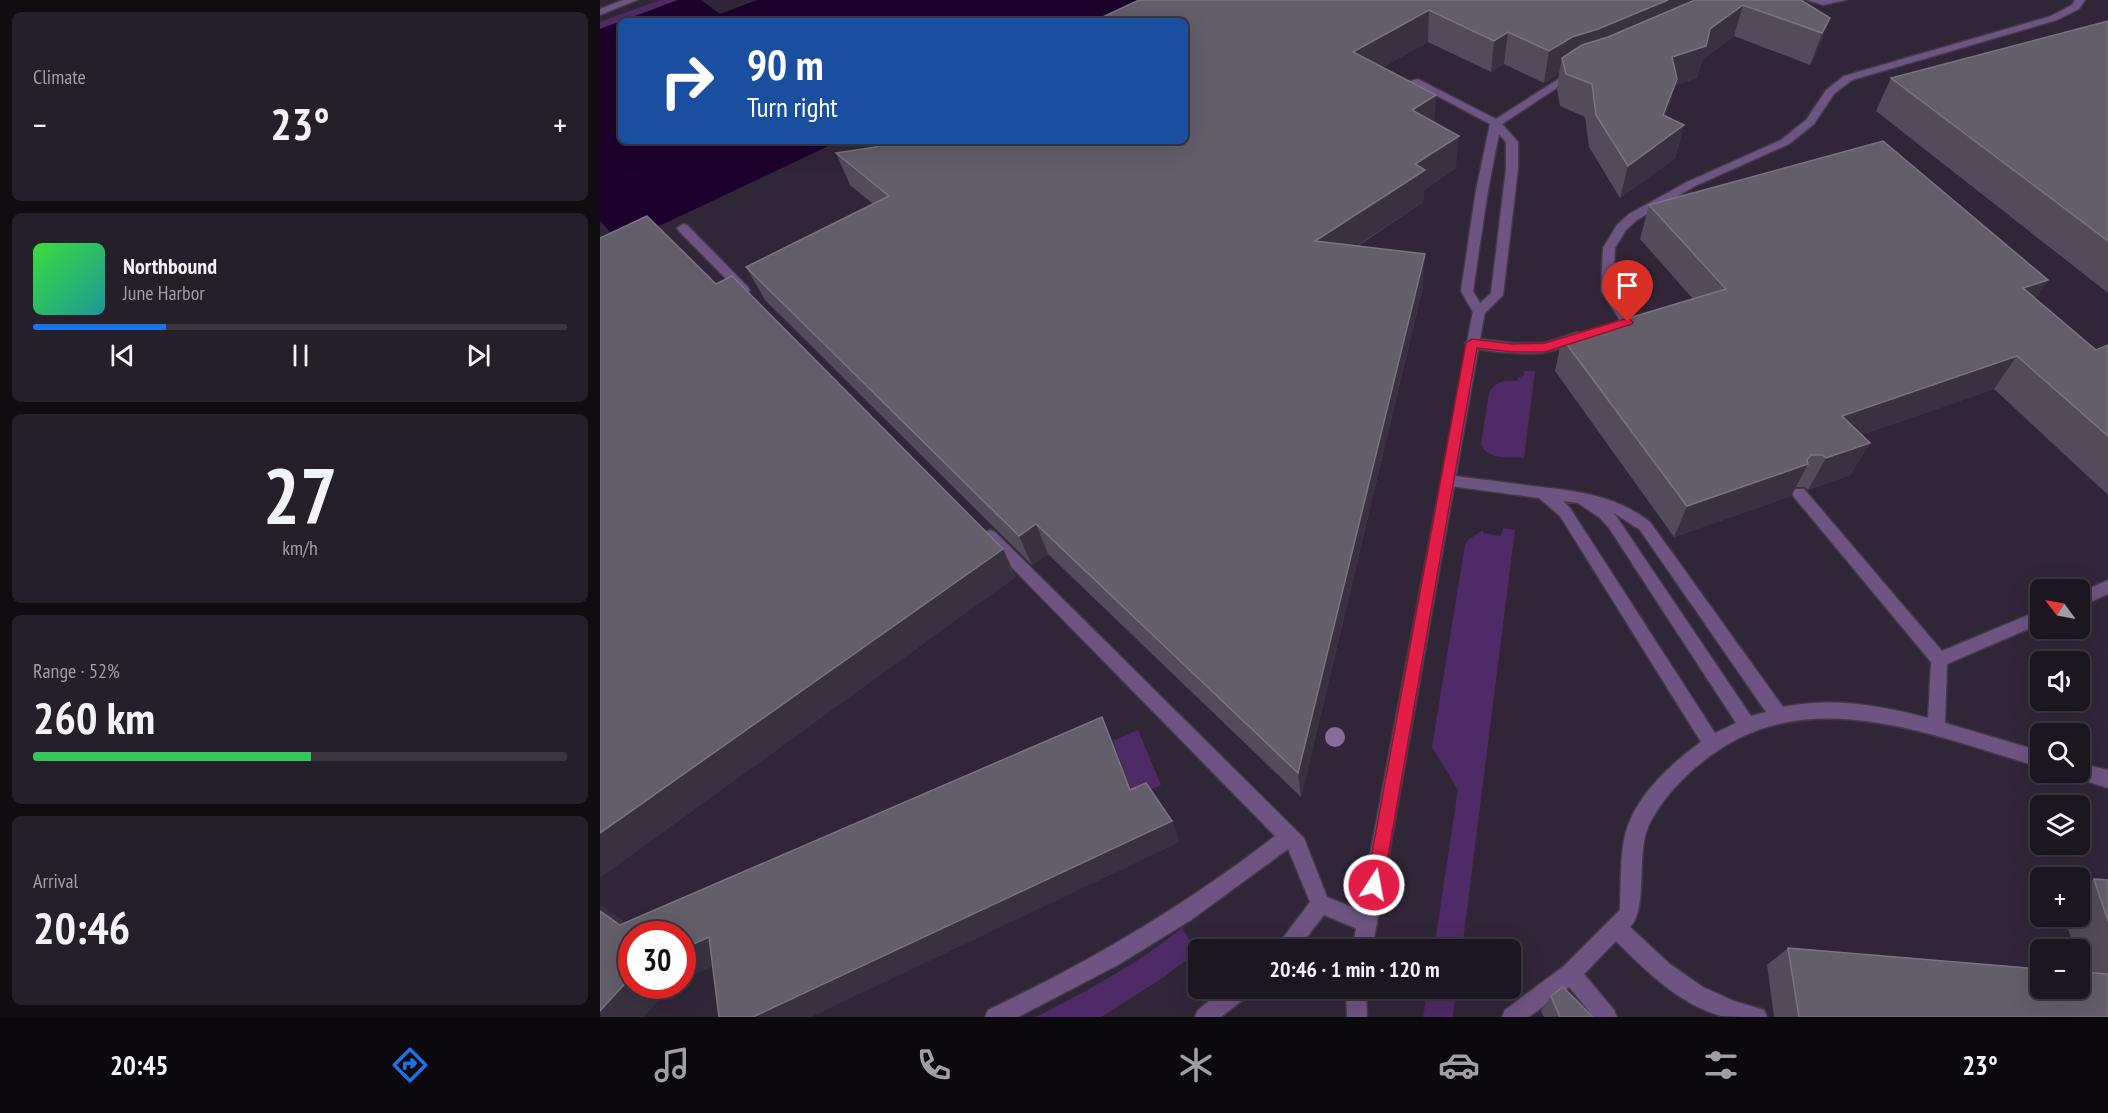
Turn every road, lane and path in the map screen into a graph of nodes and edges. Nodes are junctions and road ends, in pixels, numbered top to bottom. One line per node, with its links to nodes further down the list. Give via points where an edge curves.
1 (632, 0): 5 (street)
2 (1812, 0): 3 (street)
3 (1841, 0)
4 (2080, 0): 12 (street, via 2076,7 2054,18 1848,78 1830,92 1810,122 1785,142 1691,184 1633,217 1614,238 1608,259 1607,291)
5 (600, 12)
6 (1588, 67): 8 (street, via 1570,73)
7 (1414, 81): 8 (street)
8 (1496, 123): 11 (street, via 1467,291); 11 (street, via 1512,142 1512,169 1497,295)
9 (683, 228): 10 (street)
10 (758, 304)
11 (1479, 311): 14 (street)
12 (1628, 322)
13 (1586, 335): 14 (street, via 1545,348)
14 (1472, 343): 15 (street)
15 (1448, 481): 16 (street); 33 (street)
16 (1543, 493): 18 (street); 27 (street, via 1565,512)
17 (1799, 493): 23 (street)
18 (1574, 496): 24 (street, via 1612,505 1645,526); 25 (street, via 1614,524)
19 (976, 522): 31 (street)
20 (2108, 587): 21 (street)
21 (2090, 595)
22 (2030, 621): 23 (street)
23 (1939, 660): 26 (street)
24 (1779, 716): 25 (street); 26 (street, via 1820,711 1863,712)
25 (1748, 726): 27 (street)
26 (1936, 729): 28 (street)
27 (1711, 743): 34 (street, via 1677,771 1653,800 1634,834 1629,914)
28 (2030, 756)
29 (2090, 774): 30 (street)
30 (2108, 779)
31 (1288, 837): 32 (street, via 1298,845); 40 (street, via 1240,876 1146,938 1059,987)
32 (1320, 904): 33 (street); 35 (street)
33 (1367, 923): 36 (street)
34 (1617, 927): 37 (street); 45 (street, via 1654,966 1681,987)
35 (1293, 939)
36 (1364, 939)
37 (1571, 973): 43 (street); 44 (street)
38 (1228, 999): 41 (street)
39 (1356, 999): 42 (street)
40 (995, 1017)
41 (1205, 1017)
42 (1357, 1017)
43 (1512, 1017)
44 (1607, 1017)
45 (1757, 1017)

